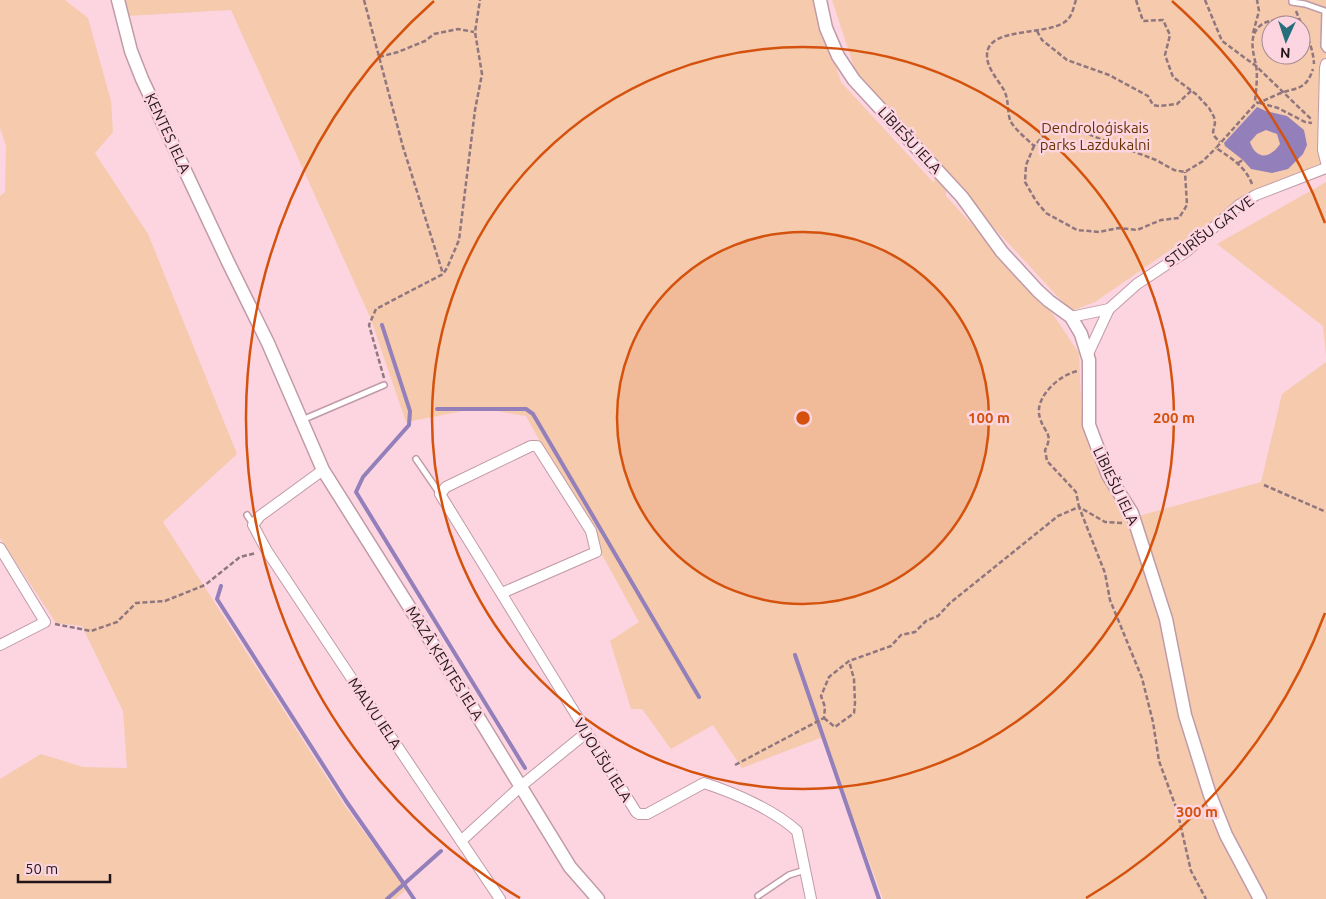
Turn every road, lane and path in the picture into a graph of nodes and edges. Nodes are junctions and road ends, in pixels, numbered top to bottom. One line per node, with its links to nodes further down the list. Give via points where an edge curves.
1 (118, 0): 38 (street, ĶENTES IELA, via 142,79 268,343)
2 (364, 0): 17 (path)
3 (480, 0): 13 (path)
4 (820, 0): 34 (street, LĪBIEŠU IELA, via 826,28 838,56 854,80 962,197 1002,252 1048,301)
5 (1076, 0): 12 (path, via 1069,18 1060,25)
6 (1136, 0): 20 (path, via 1144,22 1163,20 1170,35 1165,55 1173,77)
7 (1205, 0): 19 (path, via 1222,41)
8 (1257, 0): 14 (path)
9 (1292, 1): 10 (path); 16 (lane, via 1325,11)
10 (1297, 15)
11 (1261, 25): 14 (path)
12 (1037, 31): 20 (path, via 1042,40 1067,60 1109,75 1148,96 1153,105 1177,104); 24 (path, via 1000,38 992,42 987,55 1007,96 1011,121)
13 (475, 32): 17 (path, via 458,29 434,34 398,52); 32 (path, via 482,74 459,240)
14 (1253, 35): 19 (path, via 1252,51)
15 (1311, 47): 21 (path, via 1314,68 1305,85)
16 (1326, 50)
17 (379, 56): 32 (path, via 403,147)
18 (1326, 64): 27 (street, via 1323,150)
19 (1256, 66): 21 (path); 22 (path)
20 (1192, 90): 23 (path, via 1214,117 1216,127 1213,132)
21 (1282, 93): 22 (path); 22 (path, via 1315,123)
22 (1257, 103): 23 (path)
23 (1220, 142): 25 (path)
24 (1034, 146): 30 (path, via 1053,126 1085,133); 30 (path, via 1026,165 1025,182 1046,213 1077,230 1137,230 1161,220 1179,218 1187,205)
25 (1216, 148): 28 (path); 30 (path)
26 (1244, 159): 28 (path)
27 (1326, 162)
28 (1238, 164): 31 (path, via 1249,176)
29 (1326, 168): 31 (street, STŪRĪŠU GATVE)
30 (1185, 172)
31 (1256, 195): 33 (street, STŪRĪŠU GATVE, via 1239,205 1187,251 1137,284)
32 (443, 274): 37 (path, via 376,309 369,325 384,373)
33 (1109, 309): 34 (street, STŪRĪŠU GATVE); 35 (street)
34 (1071, 317): 35 (street, LĪBIEŠU IELA)
35 (1088, 354): 36 (street, LĪBIEŠU IELA)
36 (1089, 370): 43 (path, via 1067,374 1046,392 1039,418 1048,432 1049,442 1044,450 1047,461 1076,492); 45 (street, LĪBIEŠU IELA, via 1089,425 1108,476)
37 (384, 385): 38 (lane)
38 (301, 420): 40 (street, MAZĀ ĶENTES IELA)
39 (416, 459): 42 (lane, VIJOLĪŠU IELA)
40 (323, 470): 47 (street, MALVU IELA, via 250,520); 55 (street, MAZĀ ĶENTES IELA)
41 (1264, 485): 44 (path)
42 (440, 494): 48 (street, VIJOLĪŠU IELA); 48 (street, via 446,486 530,446 537,446 591,531 596,552)
43 (1079, 507): 45 (path, via 1105,522); 51 (path, via 1058,516 915,632 901,635 891,646); 62 (path, via 1104,573 1110,600 1142,678 1159,761 1177,810 1191,871)
44 (1326, 512)
45 (1136, 525): 63 (street, LĪBIEŠU IELA, via 1166,619 1185,715 1210,795 1226,835)
46 (0, 548): 49 (street)
47 (267, 551): 49 (path, via 240,557 205,585 165,601 136,603 117,622 91,631); 56 (street, MALVU IELA)
48 (502, 593): 53 (street, VIJOLĪŠU IELA)
49 (45, 622): 50 (street)
50 (0, 645)
51 (849, 662): 52 (path, via 829,677 821,696 825,708); 52 (path, via 854,679 854,713 835,727)
52 (823, 719): 54 (path)
53 (586, 733): 55 (street); 57 (street, VIJOLĪŠU IELA, via 639,814 646,814 704,783 712,785 788,823 797,831)
54 (735, 765)
55 (521, 786): 56 (street); 60 (street, MAZĀ ĶENTES IELA, via 570,867)
56 (461, 841): 59 (street, MALVU IELA)
57 (806, 870): 58 (lane, via 789,875); 61 (street, VIJOLĪŠU IELA)
58 (758, 896)
59 (500, 899)
60 (598, 899)
61 (811, 899)
62 (1206, 899)
63 (1260, 899)

